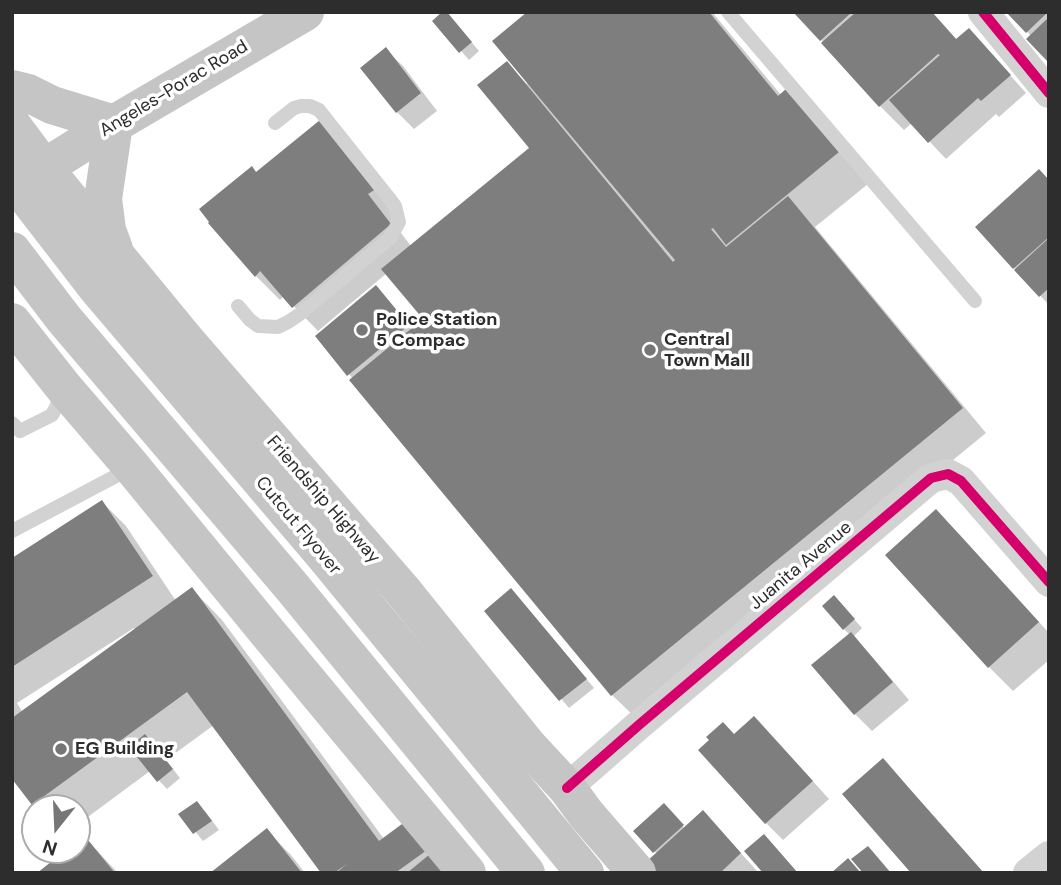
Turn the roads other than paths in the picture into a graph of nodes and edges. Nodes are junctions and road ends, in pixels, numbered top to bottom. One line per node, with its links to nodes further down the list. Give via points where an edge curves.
1 (305, 12): 7 (main road, Angeles-Porac Road)
2 (728, 12): 13 (lane)
3 (983, 12): 5 (street)
4 (12, 89): 7 (main road)
5 (1049, 93)
6 (275, 123): 14 (lane, via 294,108 319,110 395,206 399,222 390,238 300,314 278,327 258,326)
7 (114, 124): 9 (main road, Angeles-Porac Road); 12 (main road, via 103,199 107,230)
8 (12, 125): 9 (main road, Friendship Highway)
9 (28, 173): 10 (main road, Angeles-Porac Road); 12 (main road, Friendship Highway); 27 (main road, Cutcut Flyover, bridge, via 97,288)
10 (12, 187)
11 (12, 251): 25 (main road, bridge)
12 (117, 256): 17 (main road, Friendship Highway)
13 (975, 301)
14 (238, 306)
15 (12, 322): 16 (main road)
16 (65, 389): 18 (lane, via 52,415); 19 (main road)
17 (242, 408): 19 (main road, via 217,405 186,414 158,443); 22 (main road, Friendship Highway)
18 (15, 431)
19 (140, 477): 20 (lane); 24 (main road)
20 (12, 531)
21 (1049, 582): 22 (street, Juanita Avenue, via 961,481 948,474 931,478)
22 (576, 801): 26 (main road, via 587,835 584,853); 28 (main road, Friendship Highway)
23 (1049, 856): 29 (street)
24 (467, 873)
25 (526, 873)
26 (569, 873)
27 (585, 873)
28 (636, 873)
29 (1028, 873)

